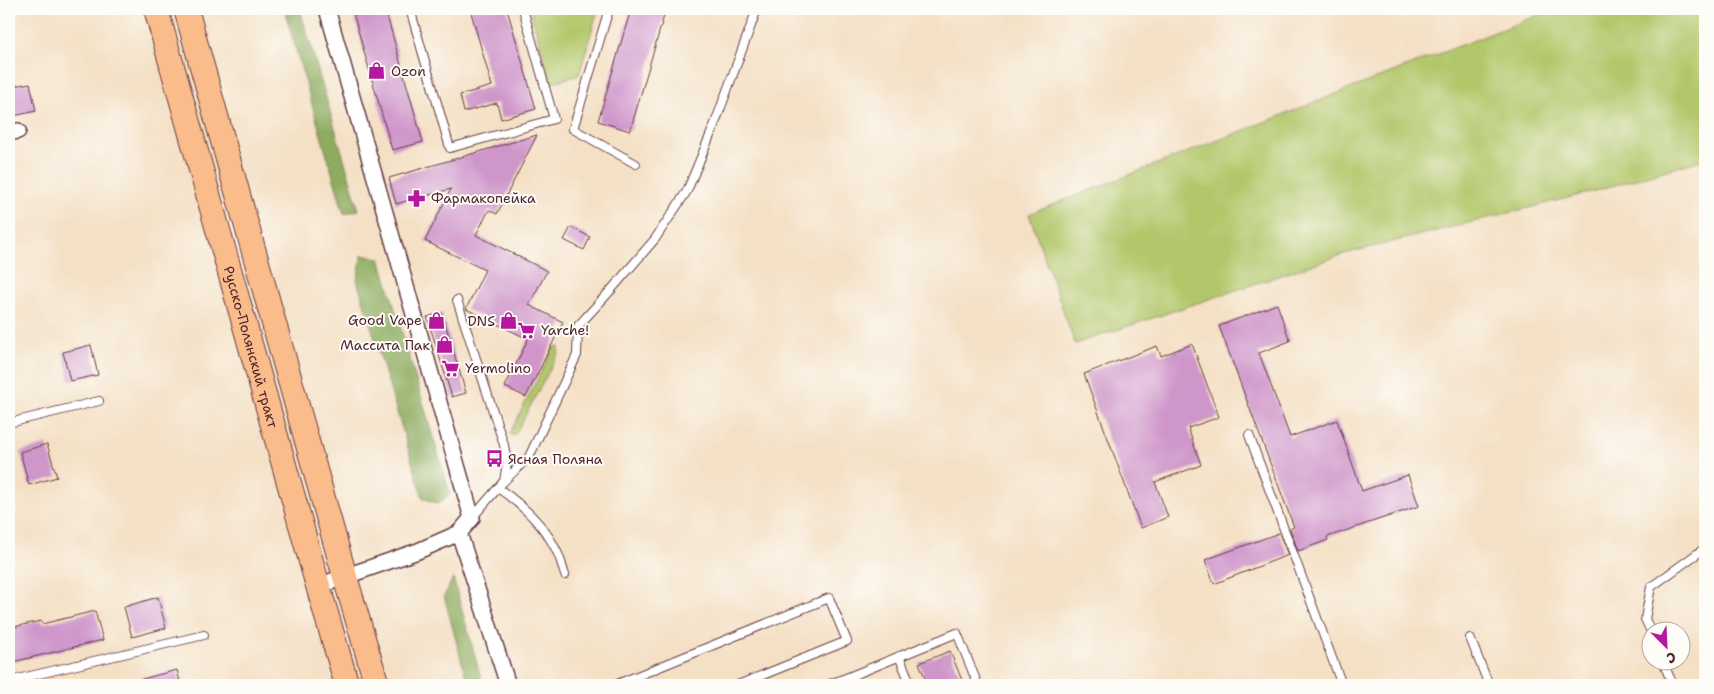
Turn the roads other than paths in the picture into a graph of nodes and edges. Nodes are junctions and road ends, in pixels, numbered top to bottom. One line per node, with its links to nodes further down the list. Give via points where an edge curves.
1 (156, 9): 20 (main road, Русско-Полянский тракт)
2 (186, 9): 19 (main road, Русско-Полянский тракт)
3 (327, 9): 15 (street)
4 (410, 9): 5 (lane, via 450,148 554,119)
5 (522, 9)
6 (609, 9): 8 (lane, via 573,129)
7 (757, 9): 13 (lane, via 688,191 655,239 578,326 577,355 529,457)
8 (636, 164)
9 (457, 300): 13 (lane, via 504,445 507,463)
10 (99, 401): 11 (lane)
11 (9, 423)
12 (1248, 435): 38 (lane)
13 (504, 481): 14 (lane)
14 (498, 488): 15 (lane); 18 (lane, via 517,501 547,534 558,552)
15 (472, 518): 16 (street)
16 (458, 533): 19 (street); 31 (street)
17 (1705, 548): 21 (lane, via 1651,587)
18 (564, 575)
19 (345, 577): 20 (street); 30 (main road, Русско-Полянский тракт)
20 (318, 586): 29 (main road, Русско-Полянский тракт)
21 (1646, 622)
22 (204, 636): 27 (lane)
23 (1470, 638): 39 (lane)
24 (899, 656): 26 (lane); 36 (lane); 37 (lane, via 957,633)
25 (1667, 672): 40 (lane)
26 (851, 676): 34 (lane); 35 (lane)
27 (9, 681)
28 (759, 681): 32 (lane, via 847,642 829,598); 33 (lane)
29 (347, 685)
30 (377, 685)
31 (508, 685)
32 (616, 685)
33 (738, 685)
34 (828, 685)
35 (854, 685)
36 (911, 685)
37 (978, 685)
38 (1342, 685)
39 (1489, 685)
40 (1673, 685)

